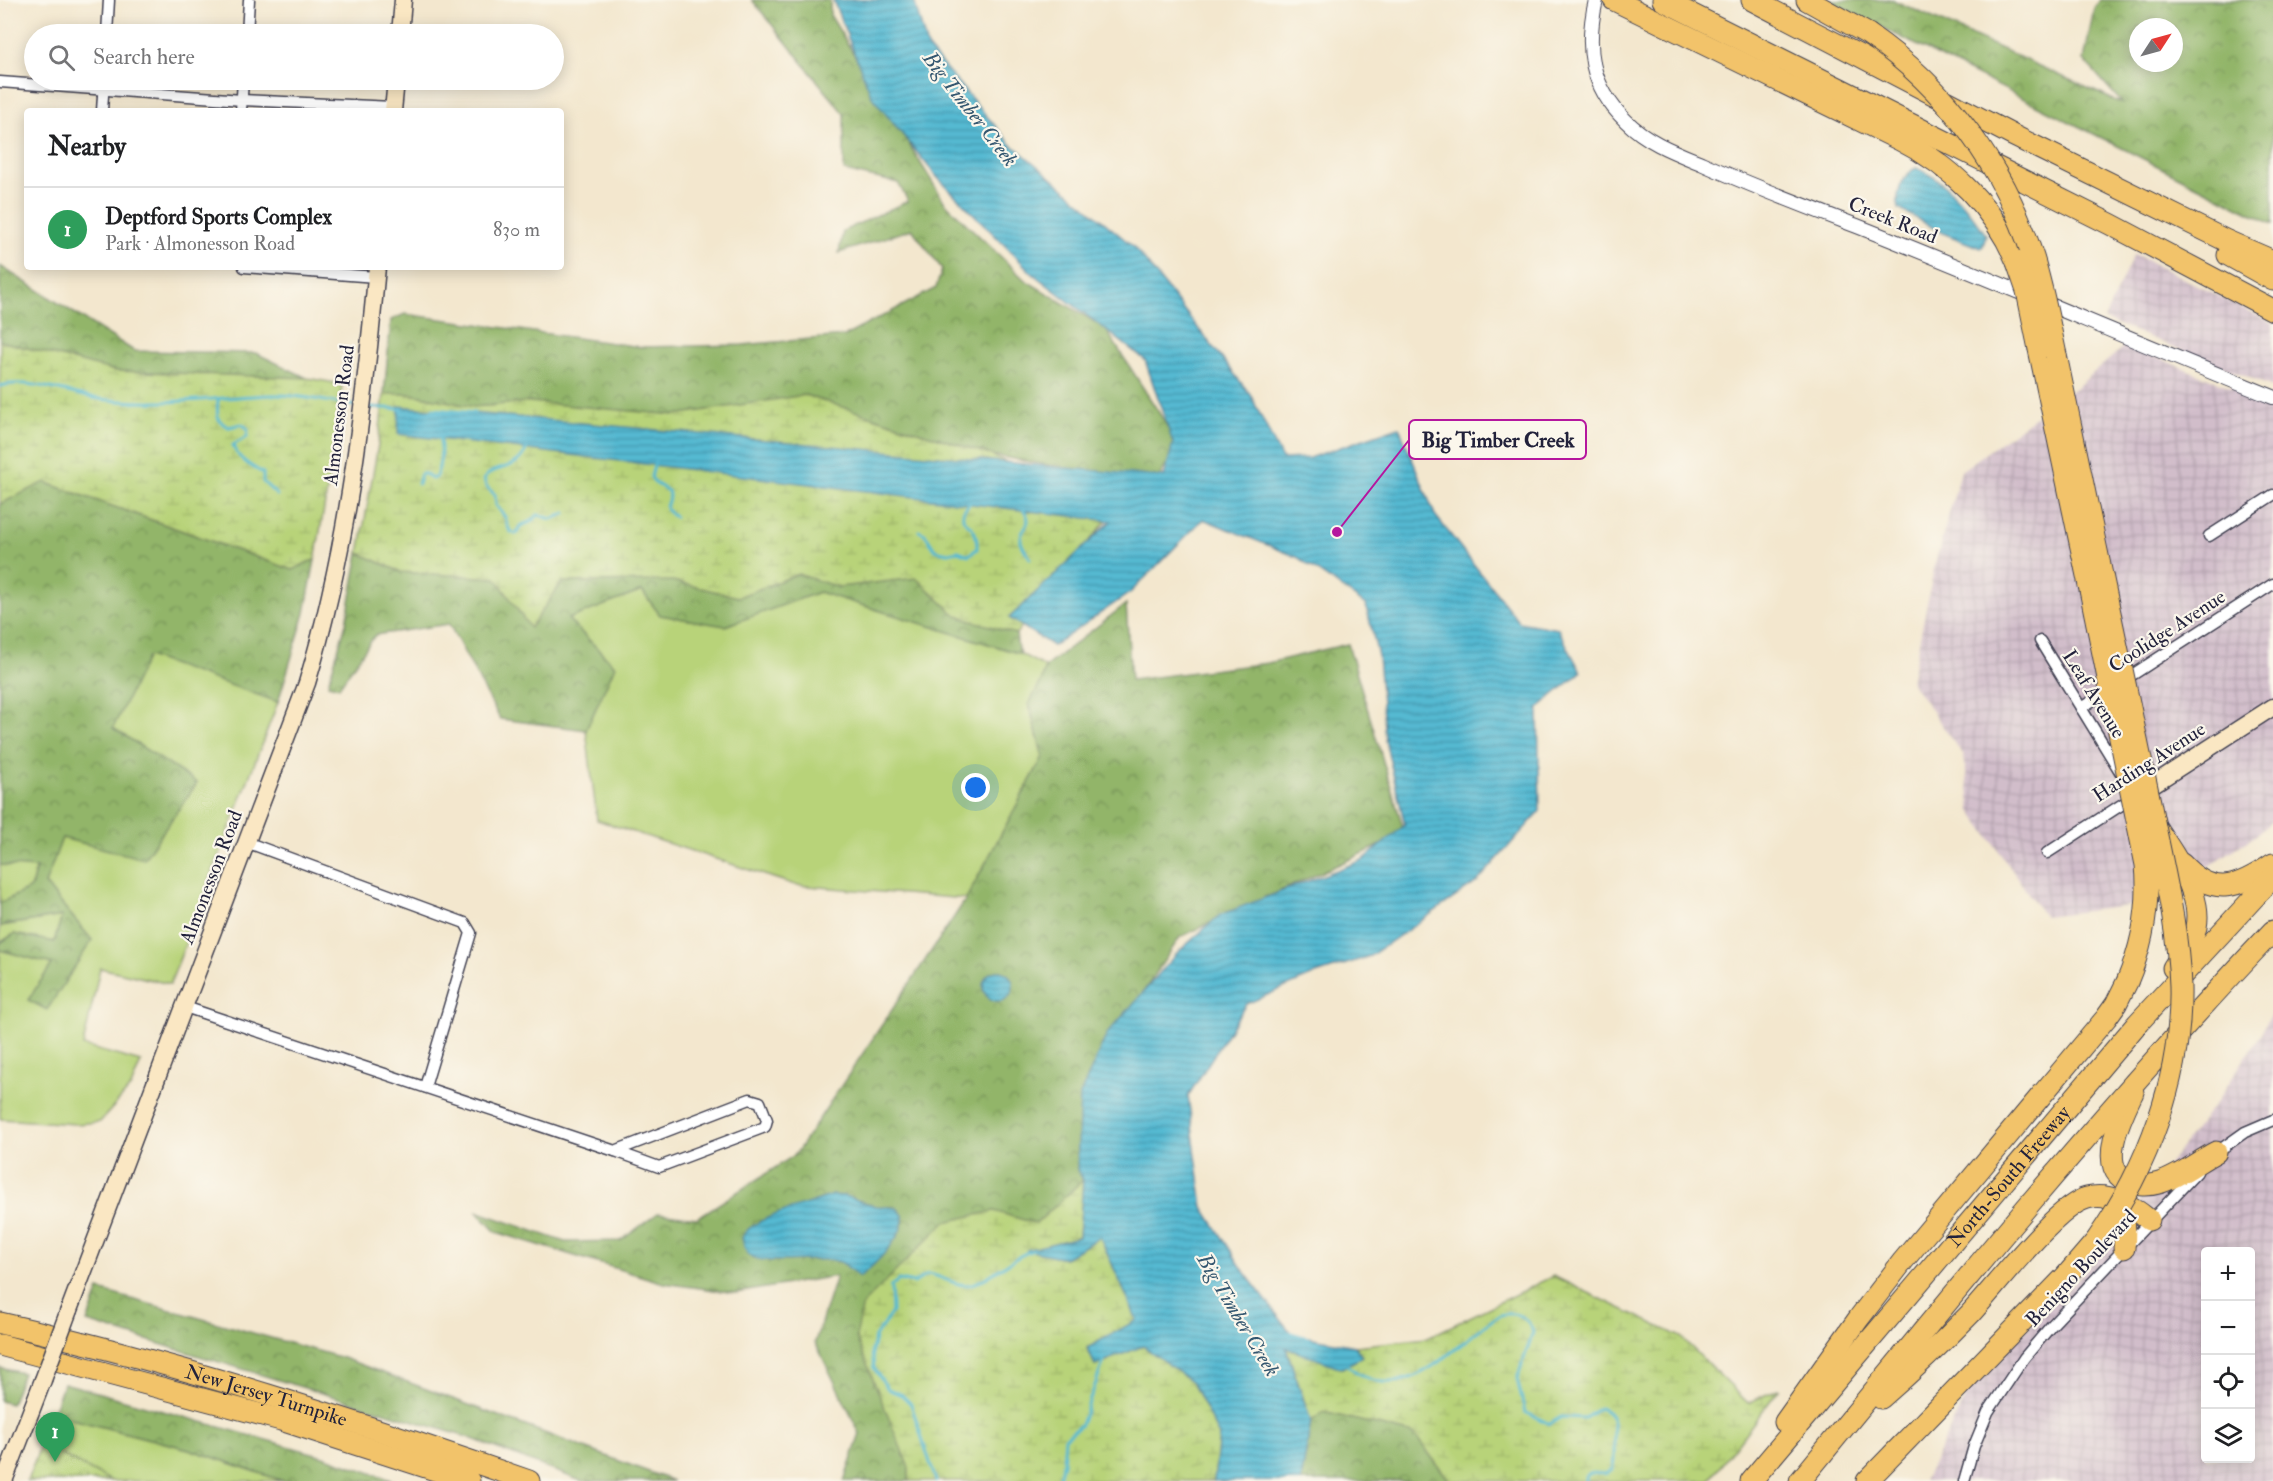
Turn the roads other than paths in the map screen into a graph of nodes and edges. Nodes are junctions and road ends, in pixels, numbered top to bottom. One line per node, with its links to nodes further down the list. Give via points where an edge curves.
1 (109, 0): 9 (street)
2 (249, 0): 10 (street)
3 (403, 0): 11 (main road)
4 (1596, 0): 31 (street, Creek Road, via 1590,47 1598,81 1621,116 1653,142)
5 (1614, 0): 30 (highway, bridge, via 1919,151 1950,172 2001,230 2017,262)
6 (1663, 0): 23 (highway)
7 (1752, 0): 22 (highway)
8 (1807, 0): 30 (highway, bridge, via 1868,34 1900,59 1968,129 1996,171 2031,249 2039,279)
9 (108, 24)
10 (248, 24)
11 (401, 24)
12 (0, 82): 13 (street)
13 (24, 82)
14 (104, 90): 19 (street)
15 (143, 90): 18 (street)
16 (242, 90): 18 (street)
17 (395, 90): 21 (main road)
18 (241, 105): 20 (street)
19 (102, 108)
20 (355, 108)
21 (393, 108)
22 (2012, 135): 24 (highway); 27 (highway)
23 (2110, 224): 28 (highway); 29 (highway)
24 (2273, 261)
25 (324, 270): 26 (street)
26 (377, 272): 40 (main road, Almonesson Road, via 361,421 342,543 322,633 308,683)
27 (2273, 280)
28 (2273, 297)
29 (2273, 310)
30 (2047, 352): 34 (highway)
31 (2273, 397)
32 (2273, 495): 33 (street)
33 (2209, 536)
34 (2095, 580): 63 (highway, bridge, via 2148,888 2138,952 2127,982 2106,1018 1970,1178 1859,1318); 66 (highway, bridge, via 2169,897 2180,996 2172,1066 2153,1136 2132,1185 2096,1240 2073,1269)
35 (2273, 584): 38 (street, Coolidge Avenue)
36 (2040, 641): 38 (street, Leaf Avenue)
37 (2273, 707): 39 (main road, Harding Avenue)
38 (2081, 708): 39 (street, Leaf Avenue)
39 (2135, 796): 41 (highway); 42 (street, Harding Avenue)
40 (246, 842): 46 (main road, Almonesson Road); 49 (street, via 465,923 471,933)
41 (2171, 850): 43 (highway, via 2195,876 2218,886 2244,882); 47 (highway, via 2195,898 2195,929)
42 (2047, 853)
43 (2273, 864)
44 (2273, 877): 47 (highway, North-South Freeway)
45 (2273, 931): 48 (highway, North-South Freeway)
46 (185, 1007): 49 (street); 60 (main road, Almonesson Road, bridge)
47 (2137, 1023): 64 (highway, North-South Freeway)
48 (2142, 1072): 53 (highway, via 2113,1146 2114,1167); 59 (highway, North-South Freeway)
49 (425, 1087): 51 (street)
50 (2273, 1120): 52 (street, Benigno Boulevard, via 2245,1132)
51 (615, 1151): 51 (street, via 659,1167 765,1127 767,1120 760,1102 750,1099)
52 (2216, 1152): 53 (highway, via 2159,1183 2142,1185); 55 (street, Benigno Boulevard)
53 (2124, 1180): 55 (highway)
54 (2107, 1197): 55 (highway); 56 (highway, via 2123,1215); 59 (highway, via 2080,1200 2062,1212 1916,1368)
55 (2153, 1216): 56 (street, Benigno Boulevard)
56 (2124, 1248): 67 (street, Benigno Boulevard, via 2051,1326 2005,1384 1988,1412)
57 (0, 1323): 62 (highway, New Jersey Turnpike, via 60,1336 372,1427)
58 (0, 1345): 61 (highway, New Jersey Turnpike, via 281,1420)
59 (1841, 1431): 65 (highway, North-South Freeway)
60 (4, 1481)
61 (469, 1481)
62 (529, 1481)
63 (1743, 1481)
64 (1751, 1481)
65 (1800, 1481)
66 (1867, 1481)
67 (1964, 1481)

